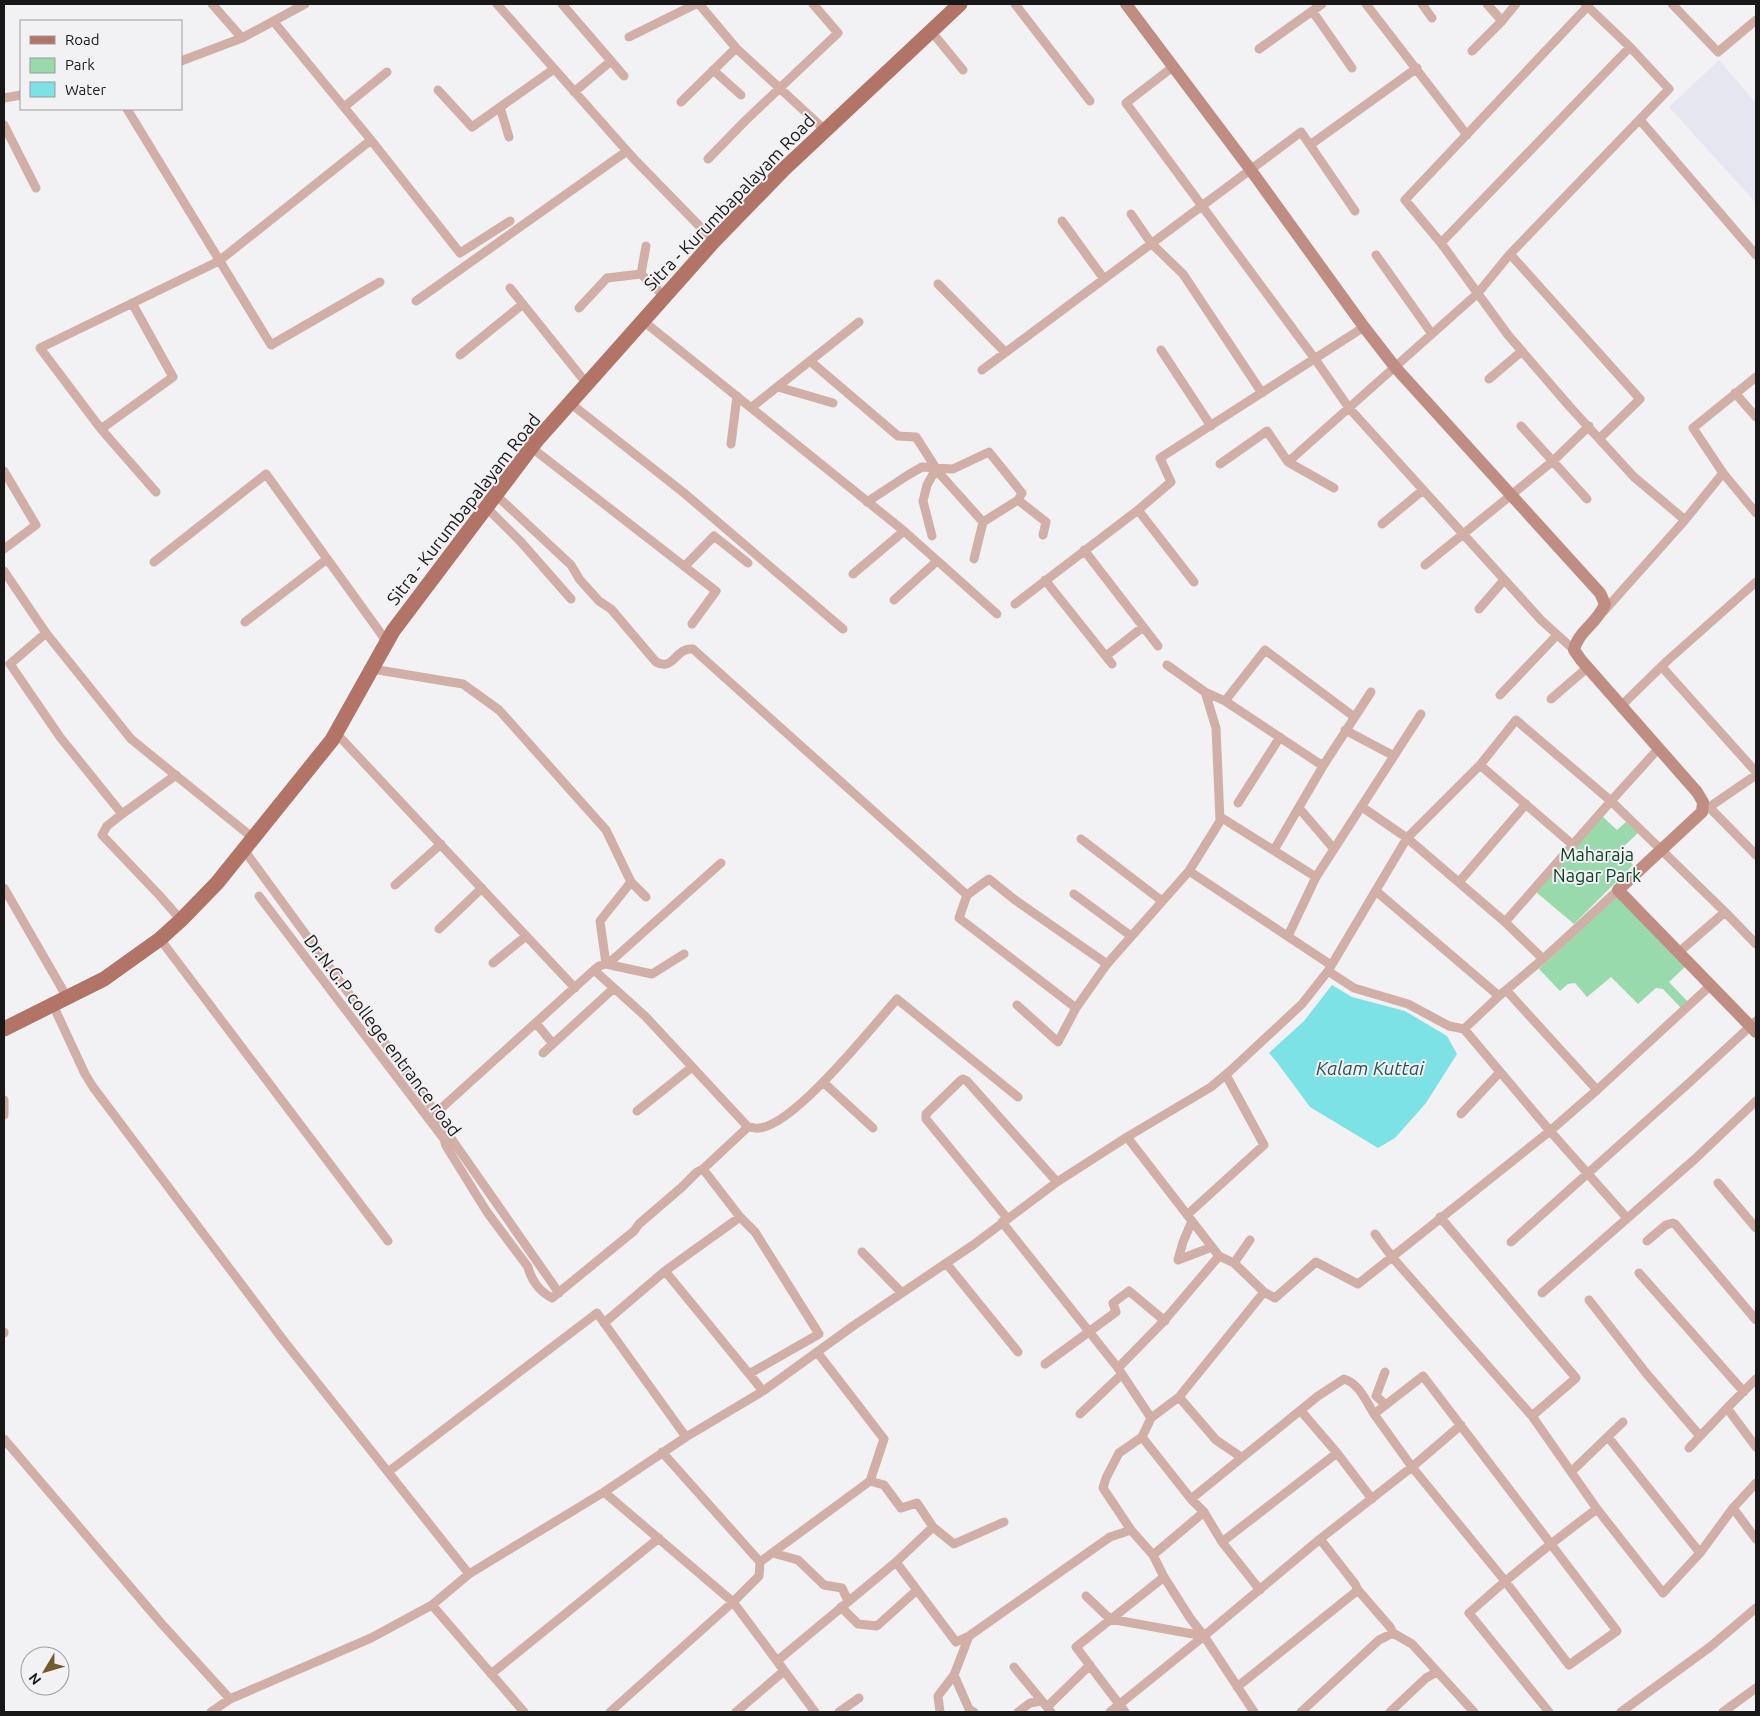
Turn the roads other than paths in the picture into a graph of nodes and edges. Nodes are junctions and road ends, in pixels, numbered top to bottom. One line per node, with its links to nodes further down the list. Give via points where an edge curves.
1 (212, 4): 24 (street)
2 (497, 4): 32 (street)
3 (562, 4): 30 (street)
4 (698, 4): 23 (street); 26 (street)
5 (813, 4): 40 (street, via 838,33)
6 (1015, 4): 45 (street)
7 (1126, 4): 31 (street)
8 (1322, 4): 17 (street)
9 (1366, 4): 34 (street)
10 (1422, 4): 18 (street)
11 (1487, 4): 20 (street)
12 (1516, 4): 20 (street)
13 (1672, 4): 19 (street, via 1718,52)
14 (300, 5): 21 (street)
15 (958, 5): 22 (main road, Sitra - Kurumbapalayam Road)
16 (1586, 5): 25 (street); 53 (street)
17 (1313, 12): 27 (street); 33 (street)
18 (1432, 18)
19 (1756, 20)
20 (1502, 21): 28 (street)
21 (274, 22): 24 (street); 47 (street)
22 (931, 31): 36 (street); 52 (main road, Sitra - Kurumbapalayam Road)
23 (629, 37)
24 (242, 38): 29 (street)
25 (1630, 47): 50 (street, via 1669,89); 68 (street)
26 (736, 48): 35 (street); 40 (street)
27 (1260, 49)
28 (1472, 51)
29 (182, 61)
30 (611, 61): 38 (street); 41 (street)
31 (1174, 66): 59 (street); 61 (street, via 1126,103)
32 (554, 68): 41 (street); 48 (street)
33 (1352, 68)
34 (1417, 68): 53 (street); 56 (street)
35 (713, 70): 43 (street); 46 (street)
36 (963, 70)
37 (387, 72): 47 (street)
38 (624, 76)
39 (438, 90): 48 (street, via 472,127)
40 (779, 90): 52 (street); 58 (street)
41 (574, 92): 57 (street)
42 (20, 95): 44 (street)
43 (740, 95)
44 (4, 98)
45 (1090, 101)
46 (681, 102)
47 (344, 107): 55 (street)
48 (500, 107): 54 (street)
49 (127, 110): 73 (street)
50 (1640, 120): 70 (street); 72 (street)
51 (4, 125): 60 (street)
52 (825, 130): 66 (main road, Sitra - Kurumbapalayam Road)
53 (1467, 135): 68 (street, via 1405,200)
54 (509, 137)
55 (371, 140): 65 (street, via 460,253); 73 (street)
56 (1310, 145): 59 (street, via 1301,132); 62 (street)
57 (627, 151): 66 (street); 81 (street)
58 (708, 159)
59 (1250, 169): 61 (street); 87 (street)
60 (36, 188)
61 (1201, 206): 67 (street); 93 (street)
62 (1355, 211)
63 (1131, 214): 67 (street)
64 (1062, 221): 75 (street)
65 (510, 222)
66 (714, 241): 80 (main road, Sitra - Kurumbapalayam Road)
67 (1152, 243): 75 (street); 101 (street, via 1183,274)
68 (1440, 243): 79 (street)
69 (646, 246): 74 (street)
70 (1510, 254): 79 (street); 113 (street, via 1640,400)
71 (1376, 255): 88 (street)
72 (1756, 255)
73 (219, 261): 76 (street, via 271,344); 82 (street)
74 (641, 274): 80 (street); 84 (street, via 606,278)
75 (1104, 279): 91 (street)
76 (380, 282)
77 (938, 284): 91 (street)
78 (510, 288): 83 (street)
79 (1478, 293): 88 (street); 90 (street)
80 (664, 296): 85 (main road, Sitra - Kurumbapalayam Road)
81 (416, 301)
82 (132, 303): 112 (street, via 173,377); 112 (street, via 40,348)
83 (523, 304): 92 (street); 99 (street)
84 (579, 308)
85 (642, 320): 99 (main road, Sitra - Kurumbapalayam Road); 103 (street)
86 (859, 322): 94 (street)
87 (1364, 327): 93 (street); 95 (street)
88 (1432, 334): 95 (street)
89 (1161, 350): 109 (street)
90 (1522, 351): 98 (street); 111 (street)
91 (1005, 352): 96 (street)
92 (460, 355)
93 (1314, 359): 101 (street); 107 (street)
94 (810, 360): 100 (street); 119 (street, via 898,436 916,437)
95 (1395, 367): 107 (street); 126 (street)
96 (982, 370)
97 (1756, 377): 102 (street)
98 (1489, 380)
99 (587, 384): 104 (main road, Sitra - Kurumbapalayam Road)
100 (778, 387): 105 (street); 106 (street)
101 (1262, 393): 109 (street)
102 (1736, 393): 108 (street); 121 (street, via 1693,428)
103 (737, 396): 106 (street); 114 (street)
104 (570, 403): 115 (main road, Sitra - Kurumbapalayam Road); 164 (street, via 684,493)
105 (833, 403)
106 (752, 407): 129 (street)
107 (1349, 408): 117 (street); 123 (street)
108 (1756, 418)
109 (1211, 426): 131 (street, via 1160,458 1171,482)
110 (1521, 426): 116 (street)
111 (1589, 426): 113 (street); 116 (street)
112 (101, 429): 124 (street)
113 (1600, 438): 133 (street, via 1634,477)
114 (731, 444)
115 (532, 448): 125 (main road, Sitra - Kurumbapalayam Road); 148 (street)
116 (1553, 461): 126 (street); 127 (street)
117 (1288, 462): 118 (street, via 1267,431); 122 (street)
118 (1220, 464)
119 (936, 469): 128 (street, via 953,469 989,452 1022,493); 129 (street, via 922,468); 134 (street); 139 (street, via 927,485 923,502)
120 (4, 472): 140 (street, via 36,525)
121 (1723, 473): 132 (street); 133 (street)
122 (1334, 488)
123 (1423, 490): 135 (street); 138 (street)
124 (156, 492)
125 (496, 495): 130 (main road, Sitra - Kurumbapalayam Road); 222 (street, via 571,565 580,580 611,609 656,662 668,664 683,650 693,649)
126 (1511, 496): 138 (street); 160 (street, via 1600,593 1605,604)
127 (1587, 499)
128 (1018, 500): 134 (street); 137 (street, via 1046,522)
129 (867, 502): 136 (street)
130 (486, 508): 155 (street, via 522,542); 167 (main road, Sitra - Kurumbapalayam Road)
131 (1138, 510): 141 (street); 153 (street)
132 (1756, 513)
133 (1685, 520): 160 (street)
134 (983, 522): 143 (street)
135 (1382, 524)
136 (904, 532): 144 (street); 150 (street)
137 (1043, 535)
138 (1464, 535): 147 (street); 152 (street)
139 (932, 536)
140 (4, 549)
141 (1084, 550): 151 (street); 163 (street)
142 (327, 558): 145 (street, via 266,474); 161 (street); 167 (street)
143 (974, 559)
144 (937, 561): 156 (street); 159 (street)
145 (154, 562)
146 (748, 563): 148 (street, via 714,536)
147 (1426, 565)
148 (685, 566): 162 (street, via 716,591)
149 (4, 571): 165 (street)
150 (853, 574)
151 (1045, 580): 157 (street); 170 (street)
152 (1504, 580): 158 (street); 166 (street)
153 (1194, 582)
154 (1756, 582): 174 (street)
155 (571, 599)
156 (894, 600)
157 (1014, 604)
158 (1479, 609)
159 (997, 614)
160 (1600, 615): 169 (street, via 1576,640)
161 (245, 622)
162 (692, 624)
163 (1143, 626): 168 (street); 170 (street)
164 (843, 629)
165 (46, 633): 173 (street); 193 (street, via 131,739)
166 (1557, 635): 169 (street); 179 (street)
167 (387, 642): 176 (main road, Sitra - Kurumbapalayam Road)
168 (1158, 646)
169 (1574, 650): 175 (street)
170 (1106, 656): 171 (street)
171 (1112, 664)
172 (1167, 665): 177 (street)
173 (7, 666): 200 (street)
174 (1662, 667): 182 (street); 192 (street)
175 (1587, 668): 180 (street); 182 (street)
176 (372, 669): 186 (main road, Sitra - Kurumbapalayam Road); 214 (street, via 463,684 499,710 606,830)
177 (1205, 692): 181 (street); 201 (street, via 1216,728)
178 (1370, 692): 184 (street)
179 (1500, 694)
180 (1551, 699)
181 (1225, 701): 184 (street, via 1265,650); 187 (street)
182 (1621, 706): 188 (street)
183 (1421, 714): 189 (street)
184 (1354, 716): 185 (street)
185 (1345, 730): 189 (street); 191 (street)
186 (336, 733): 204 (main road, Sitra - Kurumbapalayam Road); 205 (street)
187 (1280, 737): 191 (street); 195 (street)
188 (1659, 748): 194 (street); 199 (street, via 1697,792)
189 (1394, 756): 197 (street)
190 (1480, 765): 194 (street, via 1516,720); 196 (street); 202 (street)
191 (1323, 766): 198 (street)
192 (1756, 773): 199 (street)
193 (176, 775): 200 (street); 204 (street)
194 (1611, 801): 206 (street); 209 (street)
195 (1238, 803)
196 (1526, 804): 206 (street); 215 (street)
197 (1362, 807): 202 (street); 208 (street)
198 (1299, 808): 207 (street); 208 (street)
199 (1706, 810): 209 (street); 210 (street)
200 (122, 814): 227 (street, via 107,826 102,835)
201 (1220, 820): 207 (street, via 1222,818); 212 (street)
202 (1407, 838): 215 (street); 220 (street)
203 (1081, 839): 225 (street)
204 (248, 844): 227 (main road, Sitra - Kurumbapalayam Road, via 217,883); 266 (street)
205 (441, 844): 216 (street); 218 (street)
206 (1573, 845): 228 (street)
207 (1274, 850): 213 (street)
208 (1334, 850): 213 (street)
209 (1660, 850): 219 (street); 226 (street)
210 (1756, 855)
211 (721, 864): 239 (street)
212 (1189, 871): 225 (street); 232 (street)
213 (1316, 877): 232 (street)
214 (631, 882): 224 (street); 239 (street, via 600,921)
215 (1458, 882): 228 (street)
216 (395, 885)
217 (4, 888): 247 (street)
218 (482, 888): 229 (street); 230 (street)
219 (1618, 890): 235 (street); 237 (street)
220 (1376, 891): 241 (street); 246 (street)
221 (1074, 894): 231 (street)
222 (967, 895): 240 (street, via 989,879); 250 (street, via 959,918)
223 (259, 896): 297 (street, Dr.N.G.P college entrance road, via 444,1139 486,1212 528,1267 530,1276 544,1295 552,1298)
224 (646, 897)
225 (1162, 901): 231 (street)
226 (1725, 912): 234 (street); 235 (street)
227 (181, 920): 233 (main road, Sitra - Kurumbapalayam Road)
228 (1505, 922): 237 (street)
229 (439, 929)
230 (526, 936): 238 (street); 244 (street)
231 (1131, 936): 240 (street)
232 (1288, 936): 241 (street)
233 (160, 939): 247 (main road, Sitra - Kurumbapalayam Road, via 104,979); 285 (street)
234 (1756, 944)
235 (1679, 952): 243 (street)
236 (684, 954): 239 (street, via 652,974)
237 (1543, 958): 246 (street)
238 (493, 963)
239 (606, 964): 242 (street)
240 (1106, 964): 250 (street)
241 (1330, 968): 254 (street, via 1354,988 1408,1004 1449,1026); 259 (street, via 1302,1004)
242 (594, 970): 244 (street); 245 (street)
243 (1711, 985): 252 (street); 261 (street)
244 (575, 988): 251 (street)
245 (614, 988): 255 (street); 257 (street)
246 (1503, 993): 254 (street); 261 (street)
247 (68, 999): 248 (main road, Sitra - Kurumbapalayam Road)
248 (53, 1005): 253 (main road, Sitra - Kurumbapalayam Road); 335 (street, via 93,1087 284,1341)
249 (1017, 1005): 250 (street, via 1058,1042)
250 (1076, 1008)
251 (536, 1023): 255 (street); 266 (street)
252 (1754, 1026): 274 (street)
253 (4, 1029)
254 (1464, 1029): 258 (street)
255 (553, 1044): 256 (street)
256 (543, 1053)
257 (692, 1066): 265 (street); 269 (street)
258 (1500, 1072): 267 (street); 271 (street)
259 (1226, 1075): 272 (street); 279 (street, via 1264,1145)
260 (823, 1082): 262 (street, via 897,999); 269 (street, via 781,1120 760,1128); 270 (street)
261 (1597, 1090): 271 (street)
262 (1018, 1097)
263 (4, 1100): 268 (street)
264 (1756, 1102): 280 (street)
265 (637, 1111)
266 (436, 1113): 297 (street, via 452,1141)
267 (1461, 1114)
268 (4, 1115)
269 (748, 1127): 273 (street)
270 (874, 1128)
271 (1550, 1130): 274 (street); 278 (street)
272 (1127, 1137): 275 (street); 279 (street)
273 (703, 1169): 277 (street); 297 (street)
274 (1588, 1174): 280 (street); 287 (street)
275 (1058, 1182): 281 (street); 281 (street, via 968,1081 960,1081 926,1114 926,1119)
276 (1718, 1183): 282 (street)
277 (740, 1217): 294 (street); 310 (street, via 755,1232 819,1334)
278 (1440, 1217): 291 (street); 320 (street, via 1576,1378)
279 (1190, 1218): 288 (street); 288 (street, via 1178,1260)
280 (1627, 1218): 299 (street)
281 (1004, 1220): 293 (street); 304 (street)
282 (1756, 1228)
283 (1375, 1234): 291 (street)
284 (1250, 1240): 292 (street)
285 (388, 1241)
286 (1648, 1241): 301 (street, via 1666,1225 1675,1224)
287 (1511, 1242)
288 (1212, 1247): 290 (street)
289 (862, 1252): 298 (street)
290 (1219, 1256): 292 (street); 302 (street)
291 (1392, 1257): 296 (street, via 1358,1284 1316,1262 1275,1298); 320 (street)
292 (1234, 1263): 296 (street)
293 (946, 1264): 298 (street); 306 (street)
294 (665, 1271): 303 (street); 310 (street)
295 (1638, 1273): 313 (street)
296 (1264, 1292): 314 (street)
297 (559, 1293)
298 (902, 1293): 305 (street)
299 (1542, 1293)
300 (1589, 1300): 324 (street)
301 (1756, 1320)
302 (1164, 1321): 304 (street, via 1129,1291 1114,1303 1116,1312); 308 (street)
303 (604, 1323): 325 (street); 335 (street, via 597,1313)
304 (1089, 1332): 307 (street); 308 (street)
305 (817, 1352): 312 (street); 337 (street, via 884,1439)
306 (1018, 1352)
307 (1044, 1364)
308 (1120, 1371): 318 (street); 321 (street)
309 (1385, 1372): 315 (street, via 1376,1396)
310 (749, 1374): 312 (street)
311 (1756, 1379): 313 (street)
312 (763, 1391): 325 (street)
313 (1744, 1392): 316 (street)
314 (1179, 1397): 321 (street); 333 (street, via 1216,1440)
315 (1386, 1405): 319 (street); 323 (street, via 1423,1376)
316 (1727, 1408): 324 (street); 329 (street)
317 (1301, 1411): 319 (street, via 1344,1379 1357,1388); 332 (street); 333 (street)
318 (1080, 1414)
319 (1374, 1414): 334 (street)
320 (1532, 1416): 336 (street)
321 (1151, 1418): 326 (street)
322 (1624, 1422): 327 (street)
323 (1461, 1424): 334 (street); 354 (street)
324 (1700, 1436): 330 (street)
325 (686, 1437): 331 (street)
326 (1142, 1437): 340 (street); 348 (street, via 1120,1453 1103,1488)
327 (1608, 1437): 336 (street); 356 (street)
328 (4, 1440): 385 (street)
329 (1756, 1447)
330 (1689, 1448)
331 (662, 1452): 339 (street); 358 (street)
332 (1337, 1453): 341 (street); 347 (street)
333 (1241, 1457): 340 (street)
334 (1412, 1467): 341 (street); 362 (street)
335 (388, 1472): 360 (street)
336 (1571, 1472): 343 (street)
337 (870, 1482): 346 (street, via 884,1485 901,1508 917,1503); 355 (street)
338 (1756, 1483): 342 (street)
339 (604, 1492): 350 (street); 360 (street)
340 (1191, 1499): 344 (street)
341 (1372, 1499): 351 (street)
342 (1733, 1508): 352 (street); 356 (street)
343 (1597, 1509): 354 (street); 356 (street, via 1663,1593)
344 (1204, 1512): 349 (street); 357 (street)
345 (1004, 1522): 346 (street, via 954,1544)
346 (933, 1526): 359 (street)
347 (1243, 1526): 349 (street); 353 (street)
348 (1131, 1530): 357 (street); 373 (street, via 1110,1537)
349 (1217, 1533): 353 (street)
350 (659, 1538): 367 (street); 380 (street)
351 (1320, 1539): 364 (street); 365 (street)
352 (1756, 1539)
353 (1222, 1542): 364 (street)
354 (1551, 1543): 362 (street); 362 (street, via 1617,1630 1569,1665)
355 (773, 1553): 358 (street); 368 (street, via 798,1560 824,1585 842,1588)
356 (1700, 1553)
357 (1153, 1555): 361 (street)
358 (760, 1562): 367 (street, via 758,1576)
359 (896, 1562): 363 (street); 368 (street)
360 (469, 1574): 369 (street)
361 (1164, 1576): 371 (street); 374 (street)
362 (1505, 1581): 404 (street, via 1469,1613)
363 (917, 1590): 368 (street, via 877,1626 858,1624); 373 (street, via 956,1642)
364 (1260, 1590): 374 (street)
365 (1358, 1590): 372 (street); 382 (street)
366 (1086, 1596): 371 (street)
367 (733, 1602): 375 (street); 392 (street)
368 (844, 1604): 375 (street)
369 (432, 1605): 380 (street); 385 (street, via 371,1638)
370 (1756, 1608): 388 (street)
371 (1110, 1619): 374 (street); 376 (street, via 1076,1647)
372 (1393, 1633): 379 (street, via 1412,1644); 401 (street, via 1379,1640)
373 (971, 1635): 381 (street)
374 (1204, 1636): 382 (street); 386 (street)
375 (777, 1661): 378 (street)
376 (1090, 1665): 386 (street); 387 (street)
377 (1014, 1667): 387 (street)
378 (784, 1671): 393 (street); 394 (street)
379 (1437, 1672): 402 (street, via 1426,1678); 403 (street)
380 (491, 1674): 391 (street)
381 (954, 1675): 389 (street); 396 (street, via 938,1696)
382 (1237, 1687): 400 (street)
383 (1756, 1688): 405 (street)
384 (859, 1698): 395 (street)
385 (230, 1699): 390 (street)
386 (1119, 1705): 398 (street); 399 (street)
387 (1046, 1707): 397 (street, via 1030,1703)
388 (1627, 1710)
389 (969, 1711)
390 (211, 1712)
391 (524, 1712)
392 (610, 1712)
393 (736, 1712)
394 (815, 1712)
395 (839, 1712)
396 (940, 1712)
397 (1018, 1712)
398 (1110, 1712)
399 (1125, 1712)
400 (1254, 1712)
401 (1301, 1712)
402 (1390, 1712)
403 (1474, 1712)
404 (1549, 1712)
405 (1723, 1712)

